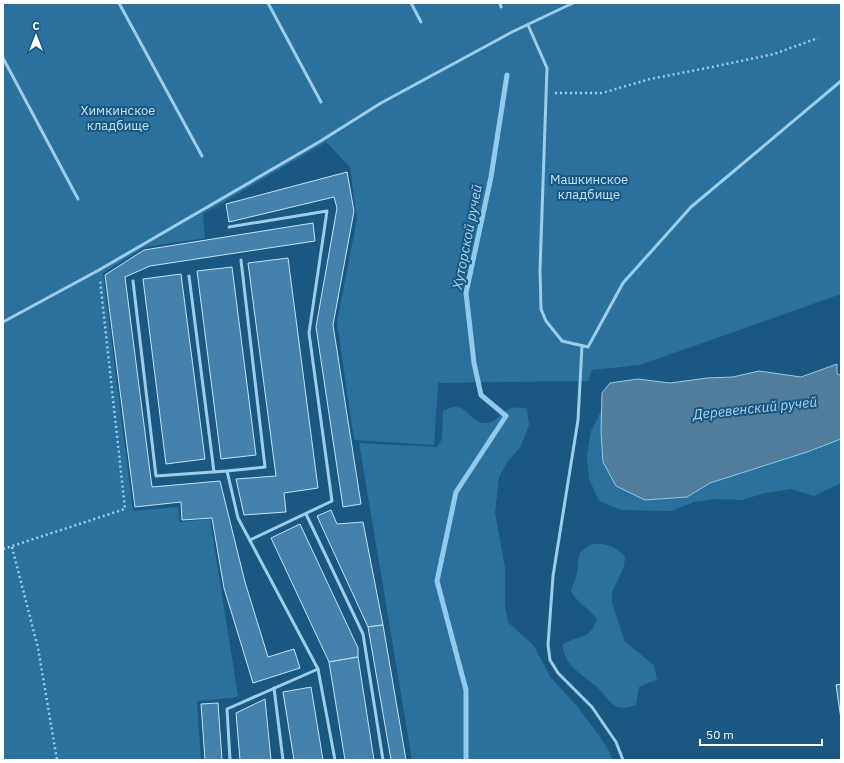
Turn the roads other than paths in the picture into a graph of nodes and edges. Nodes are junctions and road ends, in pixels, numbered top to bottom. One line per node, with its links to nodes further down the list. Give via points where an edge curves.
1 (119, 3): 10 (lane)
2 (268, 3): 9 (lane)
3 (411, 3): 5 (lane)
4 (573, 3): 6 (lane)
5 (421, 22)
6 (528, 25): 16 (lane, via 381,103 99,270); 17 (lane, via 547,68 541,309 546,321 562,341)
7 (3, 58): 11 (lane)
8 (841, 81): 17 (lane, via 691,207 623,283 588,347)
9 (321, 102)
10 (202, 156)
11 (78, 199)
12 (230, 227): 20 (lane, via 328,211 309,333 332,501)
13 (241, 260): 18 (lane, via 265,467)
14 (189, 276): 19 (lane)
15 (133, 281): 19 (lane, via 156,476)
16 (3, 322)
17 (582, 346): 28 (lane, via 578,420 553,576 548,645 550,660 558,673 592,707 616,742)
18 (227, 471): 19 (lane); 21 (lane, via 238,518)
19 (214, 472)
20 (306, 514): 21 (lane); 27 (lane, via 363,634)
21 (250, 540): 22 (lane)
22 (318, 669): 23 (lane); 26 (lane)
23 (274, 688): 24 (lane, via 227,709); 25 (lane)
24 (230, 760)
25 (283, 760)
26 (335, 760)
27 (383, 760)
28 (623, 760)

